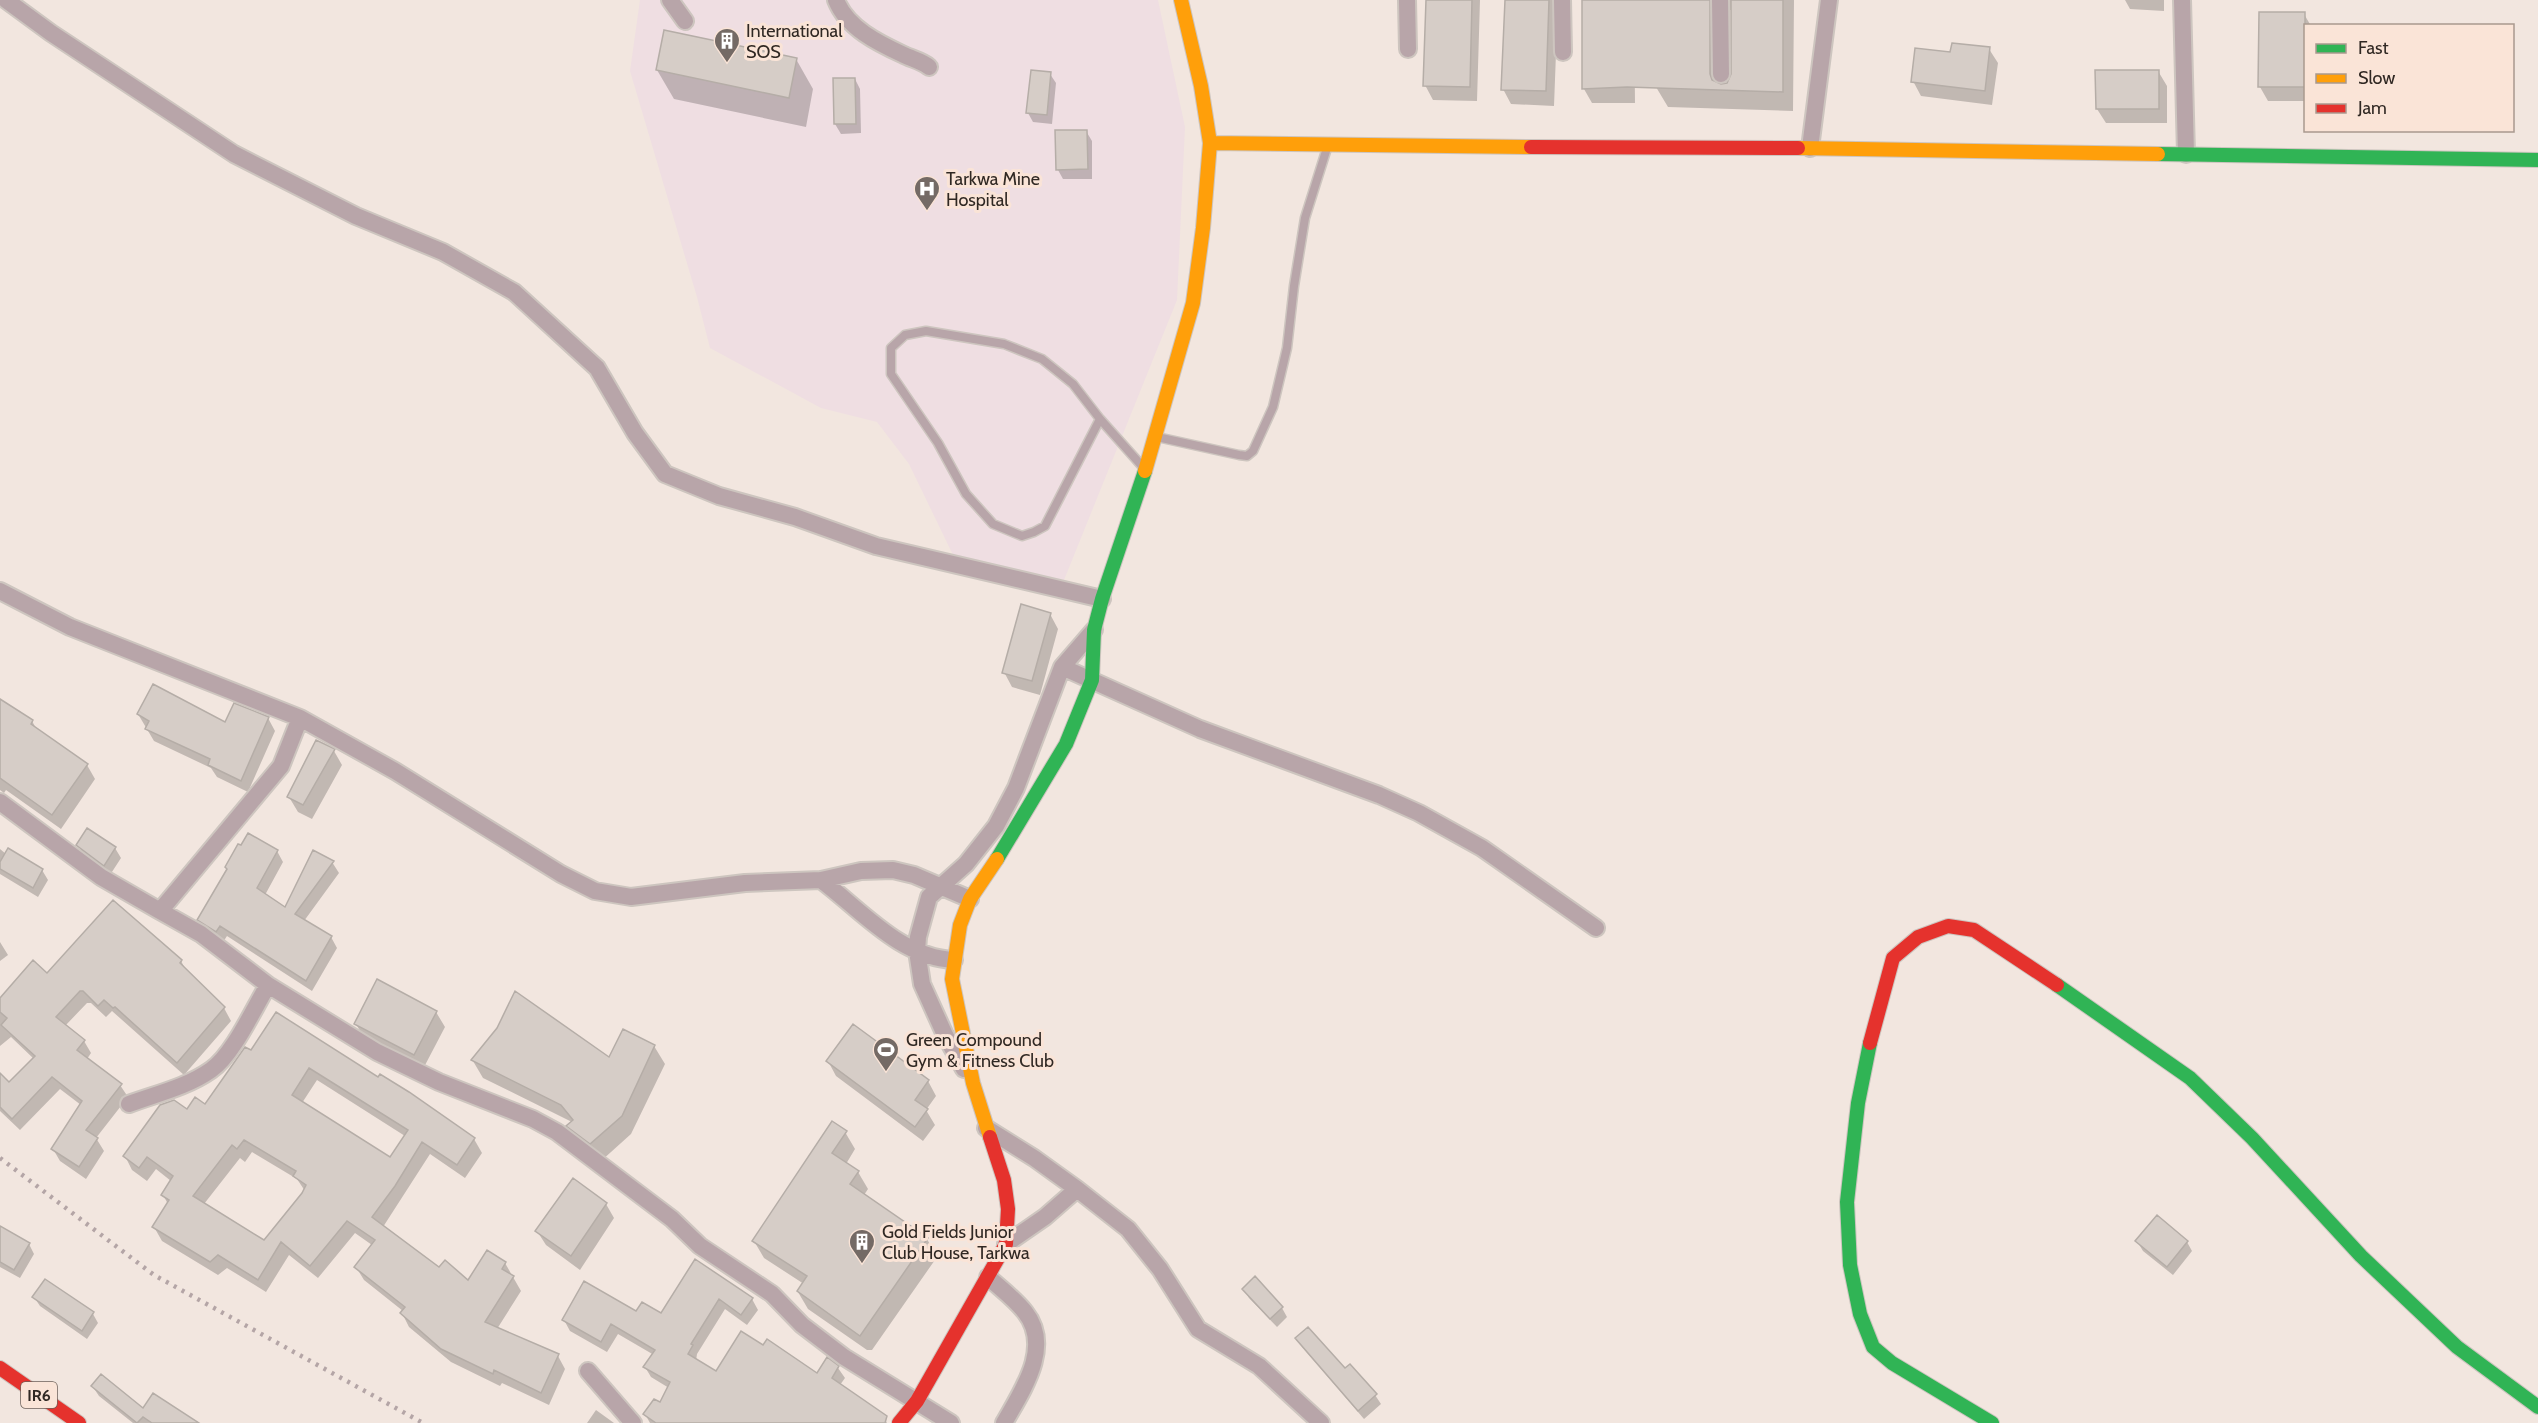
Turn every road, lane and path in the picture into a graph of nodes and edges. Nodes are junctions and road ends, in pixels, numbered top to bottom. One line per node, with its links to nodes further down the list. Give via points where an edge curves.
1 (6, 0): 25 (street, via 234,154 356,216 443,252 514,291 597,368 634,433 665,474 719,496 795,517 876,546)
2 (670, 0): 11 (street)
3 (836, 0): 14 (street, via 853,25)
4 (1181, 0): 16 (street)
5 (1407, 0): 12 (street)
6 (1562, 0): 13 (street)
7 (1720, 0): 15 (street)
8 (1829, 0): 9 (street); 18 (street)
9 (1843, 0)
10 (2182, 0): 19 (street)
11 (685, 21)
12 (1408, 49)
13 (1563, 52)
14 (929, 67)
15 (1721, 74)
16 (1210, 143): 17 (street); 22 (street, via 1193,303)
17 (1327, 146): 18 (street); 22 (lane, via 1305,218 1273,407 1253,451 1247,456 1239,455)
18 (1810, 148): 19 (street)
19 (2186, 154): 20 (street)
20 (2538, 160)
21 (1100, 418): 21 (lane, via 1073,384 1042,359 1004,344 926,331 905,335 891,348 891,374 938,443 966,494 993,524 1022,536 1044,526); 23 (lane)
22 (1154, 436): 23 (street)
23 (1145, 470): 25 (street)
24 (0, 591): 29 (street, via 70,627)
25 (1102, 599): 26 (street)
26 (1094, 630): 27 (street); 28 (street)
27 (1062, 667): 28 (street); 30 (street)
28 (1092, 680): 31 (street, via 1066,744); 37 (street, via 1200,729 1419,813 1482,848)
29 (300, 717): 33 (street, via 595,891 631,897 745,883); 36 (street, via 281,766)
30 (1016, 788): 31 (street); 34 (street, via 996,826 966,864)
31 (1035, 795): 35 (street)
32 (0, 802): 36 (street, via 101,878)
33 (821, 880): 34 (street, via 861,870 893,870); 38 (street, via 878,927)
34 (939, 885): 35 (street); 38 (street, via 929,897)
35 (970, 899): 39 (street, via 960,925)
36 (160, 911): 40 (street, via 201,934)
37 (1596, 928)
38 (917, 951): 39 (street); 41 (street, via 921,984)
39 (954, 960): 41 (street, via 952,978)
40 (268, 985): 42 (street, via 236,1040 213,1069 191,1082); 49 (street, via 377,1052 557,1132 672,1219 700,1245 772,1294 802,1325 844,1357)
41 (972, 1083): 43 (street)
42 (129, 1104)
43 (986, 1128): 44 (street); 45 (street, via 1004,1180 1008,1209)
44 (1077, 1189): 45 (street); 56 (street, via 1128,1229 1160,1269 1198,1329 1259,1366)
45 (1006, 1244): 46 (street)
46 (988, 1276): 49 (street); 55 (street, via 1026,1313 1035,1334 1036,1358)
47 (0, 1368): 51 (street, IR6)
48 (588, 1371): 52 (street)
49 (917, 1401): 53 (street); 54 (street)
50 (2538, 1407): 57 (street, via 2457,1347 2361,1256 2252,1138 2190,1078 1974,930 1948,926 1918,937 1893,958 1876,1015 1858,1103 1847,1202 1850,1265 1860,1314 1873,1347 1892,1363)
51 (79, 1423)
52 (633, 1423)
53 (899, 1423)
54 (951, 1423)
55 (1004, 1423)
56 (1321, 1423)
57 (1992, 1423)

